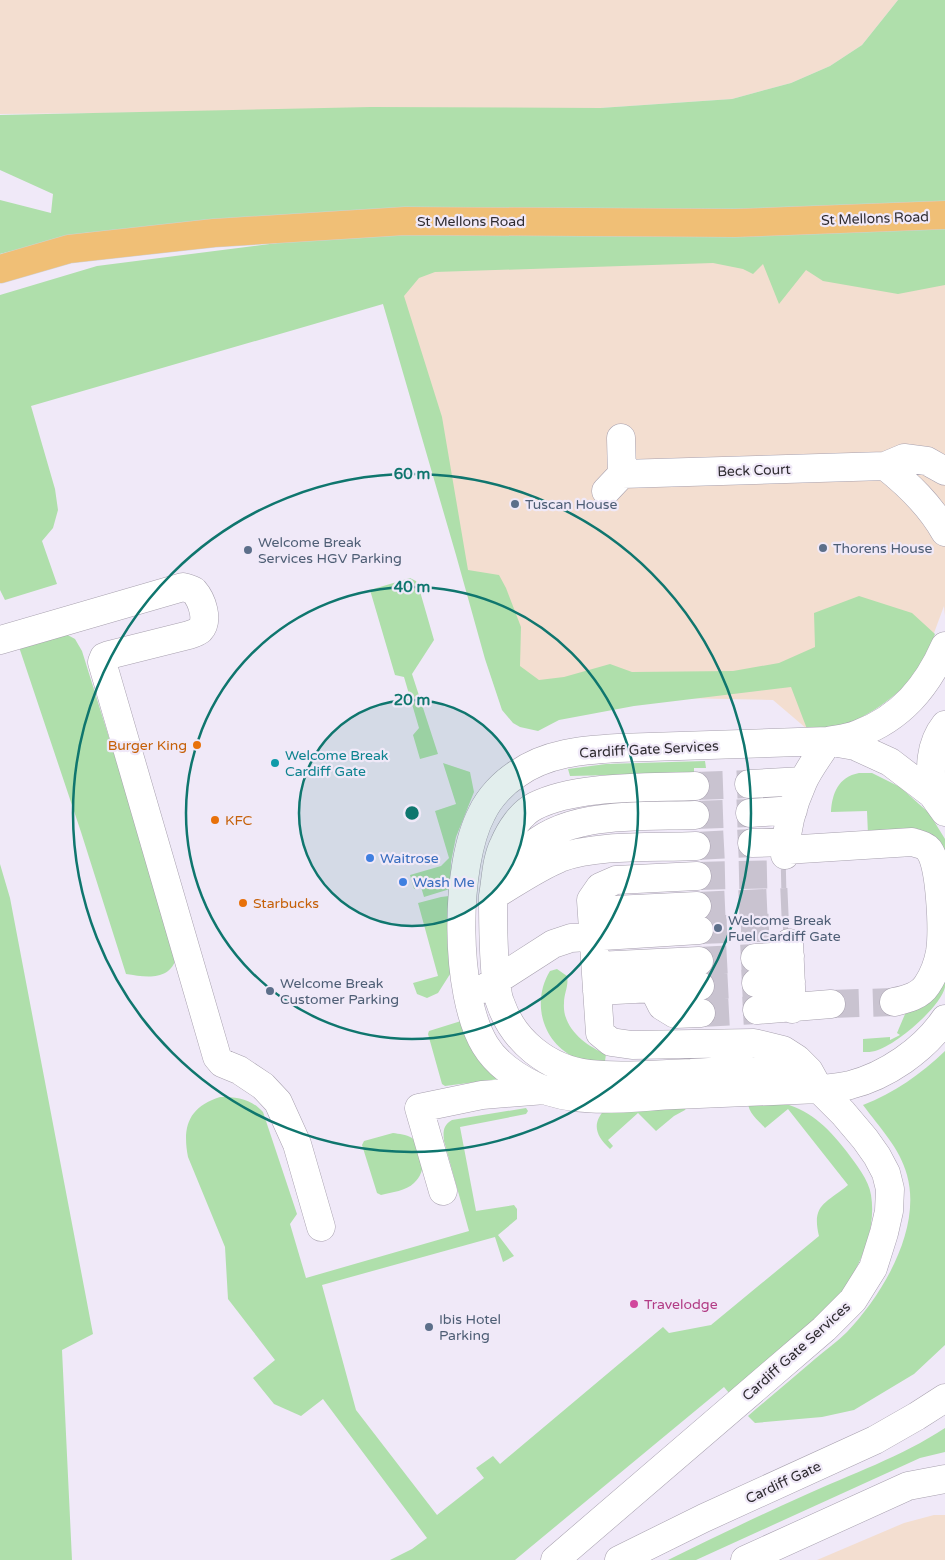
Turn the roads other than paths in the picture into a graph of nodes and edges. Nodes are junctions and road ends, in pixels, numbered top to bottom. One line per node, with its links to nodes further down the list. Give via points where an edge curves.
1 (945, 215): 2 (main road, St Mellons Road, via 735,223 405,221 214,233 69,249)
2 (0, 269)
3 (621, 438): 4 (street, Beck Court, via 614,482)
4 (885, 466): 5 (street, Beck Court, via 904,458 927,461); 6 (street, via 924,501)
5 (945, 471)
6 (945, 532)
7 (0, 640): 39 (street, via 182,587 193,590 200,601 204,610 199,630 109,655 102,662 217,1057 263,1086 278,1102 297,1144)
8 (945, 646): 10 (street, Cardiff Gate Services, via 928,680 902,708 873,728)
9 (945, 725): 14 (street, Cardiff Gate Services, via 932,751 930,774)
10 (828, 741): 11 (street); 14 (street, Cardiff Gate Services, via 875,754 905,772); 29 (street, Cardiff Gate Services, via 583,750 555,756 516,774 482,812 469,848 462,893 463,960)
11 (803, 781): 12 (street); 15 (street)
12 (749, 784)
13 (695, 786): 22 (street, via 590,791 558,796 533,806 516,823 504,844)
14 (938, 803)
15 (793, 810): 16 (street); 20 (street)
16 (750, 813)
17 (696, 815): 22 (street, via 600,819 568,826 542,838 527,850)
18 (752, 843): 20 (street)
19 (696, 846): 22 (street, via 598,850 560,858)
20 (786, 849): 30 (street, via 912,842 929,850 939,886 940,953 927,986 919,993)
21 (696, 876): 24 (street, via 616,880 600,887 592,900)
22 (493, 896): 27 (street)
23 (698, 918): 24 (street)
24 (593, 924): 26 (street); 27 (street, via 571,938 553,944)
25 (756, 971): 32 (street, via 790,960)
26 (597, 978): 28 (street); 28 (street, via 700,973); 36 (street, via 600,1033 611,1042 632,1045 736,1042 768,1045 797,1059 809,1070)
27 (496, 981): 29 (street); 36 (street, via 499,1000 519,1037 537,1054 569,1070 638,1076 751,1070)
28 (653, 988): 34 (street, via 662,1006 675,1014)
29 (468, 997): 37 (street, Cardiff Gate Services, via 484,1044 495,1058 509,1071)
30 (894, 1002)
31 (831, 1004): 32 (street)
32 (792, 1009): 33 (street)
33 (756, 1010)
34 (701, 1013)
35 (945, 1019): 36 (street, Cardiff Gate Services, via 919,1048 898,1064 850,1086)
36 (819, 1089): 37 (street, Cardiff Gate Services, via 607,1098 570,1096); 42 (street, Cardiff Gate Services, via 865,1139 886,1173 890,1189 889,1211 873,1268 852,1300 824,1329)
37 (547, 1090): 38 (street, via 482,1095 419,1108)
38 (443, 1191)
39 (321, 1228)
40 (945, 1398): 43 (street, Cardiff Gate, via 875,1440)
41 (945, 1479): 44 (street, via 908,1486)
42 (555, 1560)
43 (618, 1560)
44 (745, 1560)

